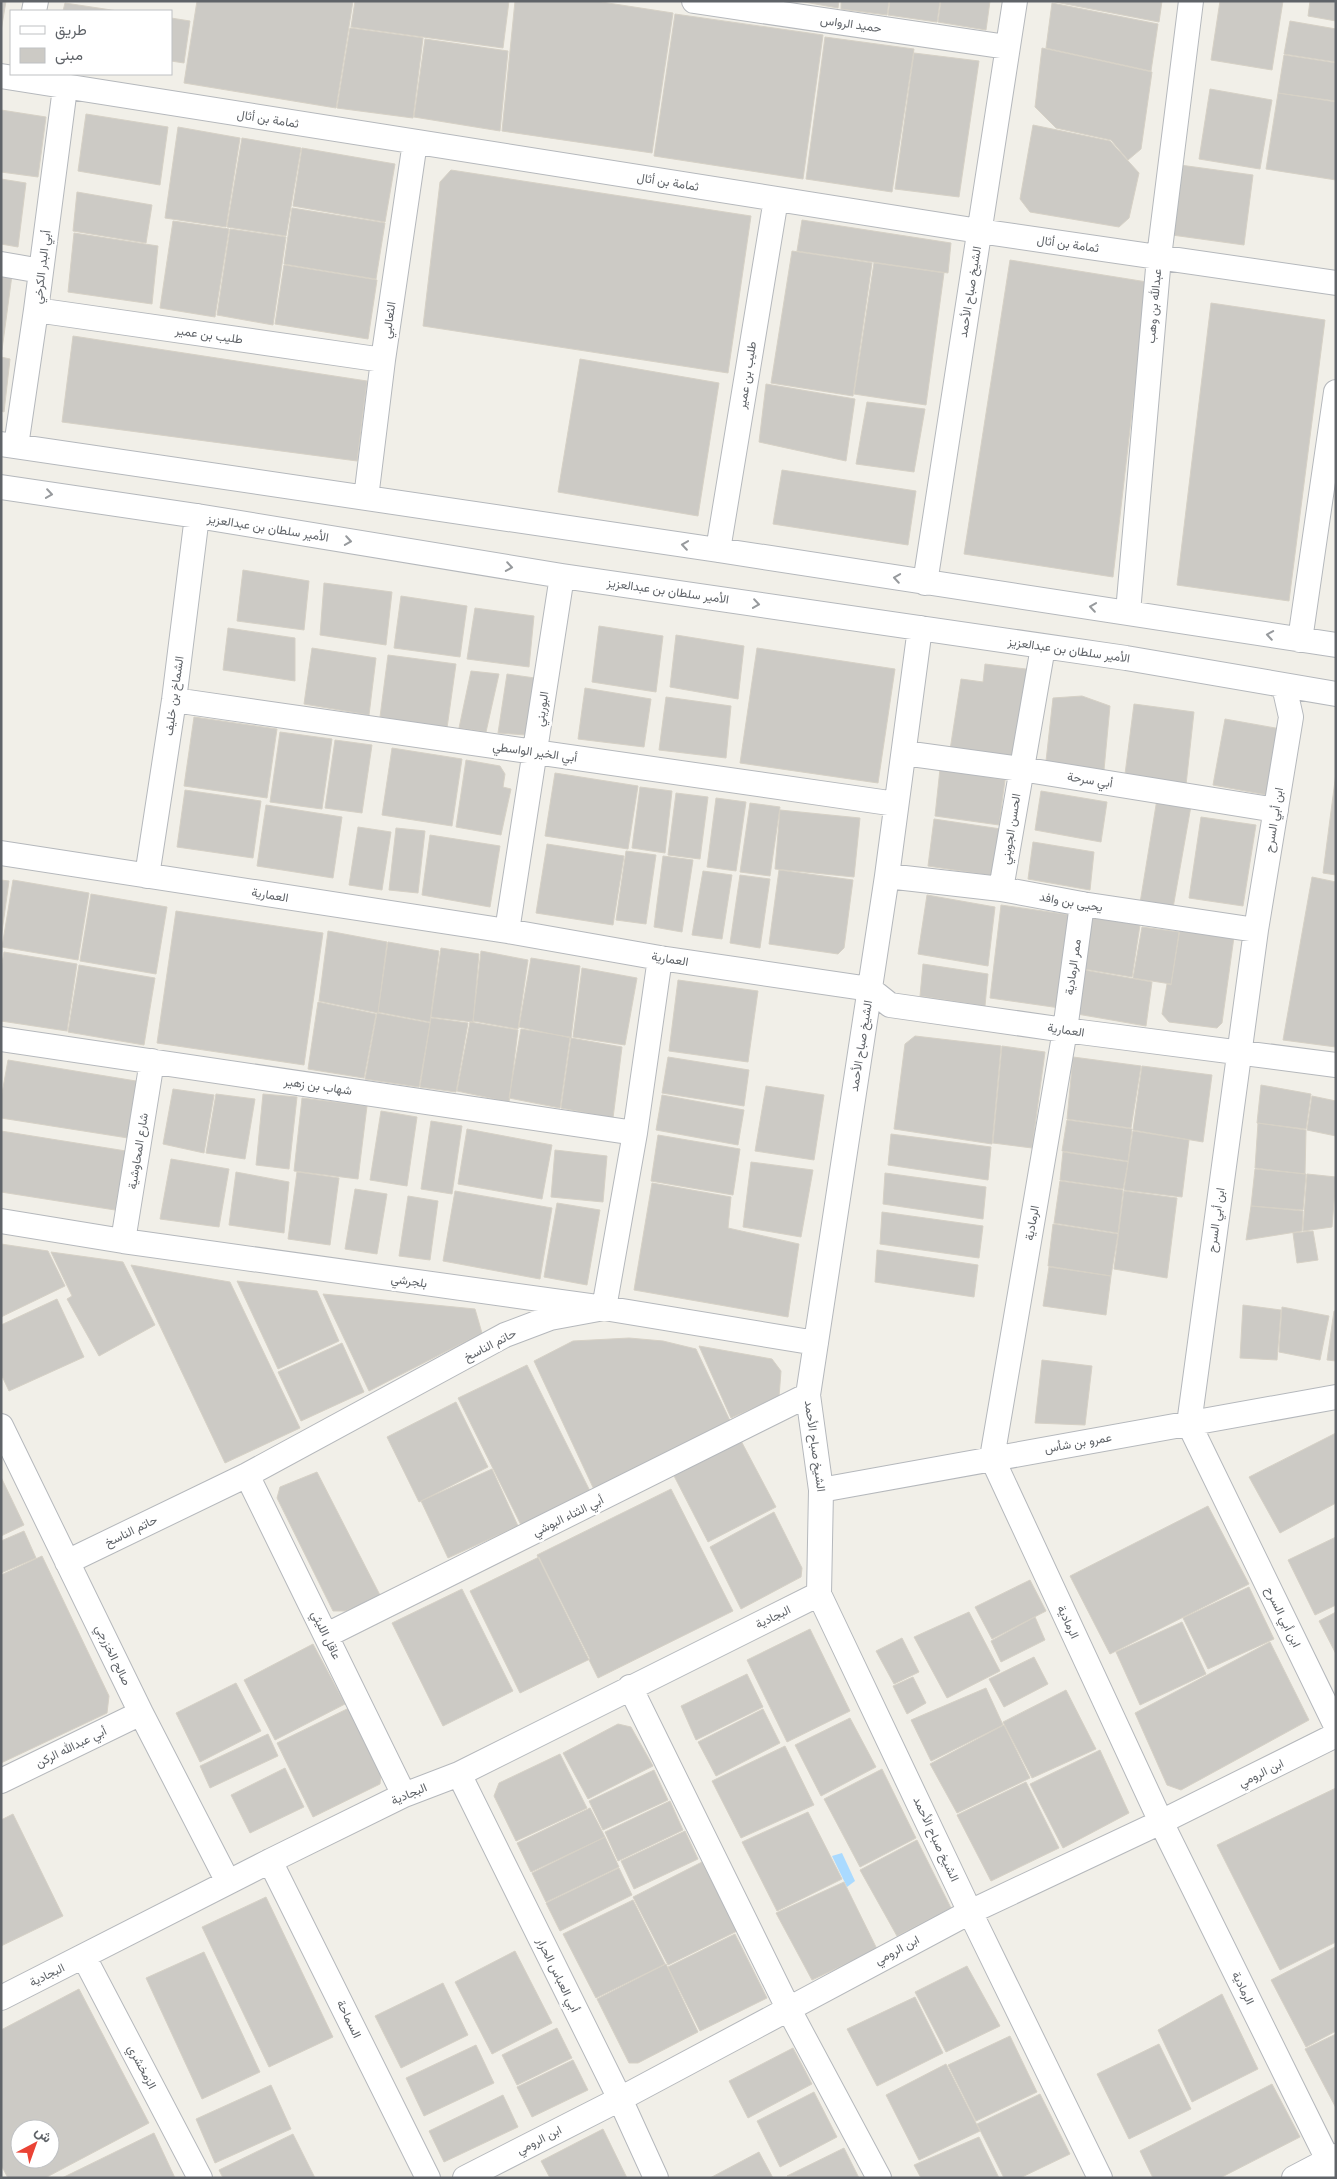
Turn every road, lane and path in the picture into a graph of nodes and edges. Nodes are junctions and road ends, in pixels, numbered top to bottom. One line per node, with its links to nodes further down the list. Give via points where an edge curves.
1 (694, 1): 4 (street, حميد الرواس)
2 (1015, 1): 4 (street, الشيخ صباح الأحمد)
3 (1190, 1): 10 (street, عبدالله بن وهب)
4 (1008, 47): 9 (street, الشيخ صباح الأحمد)
5 (16, 76): 6 (street, ثمامة بن أثال)
6 (65, 88): 7 (street, ثمامة بن أثال); 12 (street, أبي البدر الكرخي)
7 (415, 142): 8 (street, ثمامة بن أثال); 15 (street, الثعالبي)
8 (776, 199): 9 (street, ثمامة بن أثال); 21 (street, طليب بن عمير)
9 (979, 231): 10 (street, ثمامة بن أثال); 23 (street, الشيخ صباح الأحمد)
10 (1159, 257): 13 (street, ثمامة بن أثال); 24 (street, عبدالله بن وهب)
11 (1, 264): 12 (street)
12 (41, 271): 14 (street, أبي البدر الكرخي)
13 (1336, 283)
14 (36, 310): 15 (street, طليب بن عمير); 17 (street, أبي البدر الكرخي)
15 (383, 360): 19 (street, الثعالبي)
16 (1336, 392): 26 (street)
17 (8, 445): 19 (street)
18 (1, 487): 20 (street, الأمير سلطان بن عبدالعزيز, one-way to 20)
19 (366, 498): 21 (street, one-way to 19)
20 (197, 516): 22 (street, الأمير سلطان بن عبدالعزيز, one-way to 22); 31 (street, الشماخ بن خليف)
21 (718, 550): 23 (street, one-way to 21)
22 (562, 576): 25 (street, الأمير سلطان بن عبدالعزيز, one-way to 25); 32 (street, البوريني)
23 (924, 583): 24 (street, one-way to 23)
24 (1128, 612): 26 (street, one-way to 24)
25 (920, 628): 28 (street, الأمير سلطان بن عبدالعزيز); 33 (street, الشيخ صباح الأحمد)
26 (1300, 640): 27 (street)
27 (1336, 646)
28 (1043, 647): 29 (street, الأمير سلطان بن عبدالعزيز); 34 (street, الحسن الجويني)
29 (1284, 686): 30 (street, الأمير سلطان بن عبدالعزيز); 36 (street, ابن أبي السرح, via 1291,717)
30 (1336, 694)
31 (174, 700): 32 (street, أبي الخير الواسطي); 38 (street, الشماخ بن خليف)
32 (536, 752): 35 (street, أبي الخير الواسطي); 43 (street, البوريني)
33 (904, 753): 34 (street, أبي سرحة); 35 (street, الشيخ صباح الأحمد)
34 (1021, 769): 36 (street, أبي سرحة); 40 (street, الحسن الجويني)
35 (896, 804): 39 (street, الشيخ صباح الأحمد)
36 (1276, 810): 42 (street, ابن أبي السرح)
37 (1, 853): 38 (street, العمارية)
38 (147, 876): 43 (street, العمارية)
39 (887, 876): 40 (street, يحيى بن وافد); 45 (street, الشيخ صباح الأحمد)
40 (1001, 889): 41 (street, يحيى بن وافد)
41 (1082, 904): 42 (street, يحيى بن وافد); 46 (street, ممر الرمادية)
42 (1256, 930): 48 (street, ابن أبي السرح)
43 (508, 931): 44 (street, العمارية)
44 (660, 958): 45 (street, العمارية); 51 (street)
45 (870, 989): 46 (street, العمارية, via 890,1005); 55 (street, الشيخ صباح الأحمد)
46 (1065, 1030): 48 (street, العمارية); 60 (street, الرمادية)
47 (1, 1039): 49 (street, شهاب بن زهير)
48 (1239, 1052): 50 (street, العمارية); 58 (street, ابن أبي السرح)
49 (152, 1061): 51 (street, شهاب بن زهير); 53 (street, شارع المحاوشية)
50 (1336, 1065)
51 (635, 1133): 54 (street)
52 (1, 1221): 53 (street, بلجرشي)
53 (123, 1241): 54 (street, بلجرشي)
54 (604, 1308): 55 (street, بلجرشي); 61 (street, حاتم الناسخ, via 550,1318 505,1335)
55 (816, 1343): 56 (street, الشيخ صباح الأحمد)
56 (808, 1395): 62 (street, الشيخ صباح الأحمد); 65 (street, أبي الثناء البوشي)
57 (1336, 1397): 58 (street, عمرو بن شأس)
58 (1189, 1424): 60 (street, عمرو بن شأس); 68 (street, ابن أبي السرح)
59 (1, 1426): 63 (street, صالح الخزرجي)
60 (992, 1458): 62 (street, عمرو بن شأس); 73 (street, الرمادية)
61 (247, 1475): 63 (street, حاتم الناسخ); 65 (street, عاقل الليثي)
62 (822, 1490): 64 (street, الشيخ صباح الأحمد)
63 (68, 1562): 67 (street, صالح الخزرجي)
64 (819, 1594): 66 (street, البجادية); 76 (street, الشيخ صباح الأحمد)
65 (327, 1635): 72 (street, عاقل الليثي)
66 (630, 1687): 70 (street, البجادية); 79 (street)
67 (141, 1713): 71 (street, أبي عبدالله الركن); 75 (street, صالح الخزرجي)
68 (1336, 1726)
69 (1336, 1735): 73 (street, ابن الرومي)
70 (459, 1774): 72 (street, البجادية); 80 (street, أبي العباس الحرار)
71 (1, 1781)
72 (404, 1795): 74 (street, البجادية)
73 (1161, 1822): 76 (street, ابن الرومي); 81 (street, الرمادية)
74 (270, 1860): 75 (street, البجادية); 83 (street, السماحة)
75 (228, 1882): 77 (street, البجادية)
76 (970, 1912): 79 (street, ابن الرومي); 87 (street, الشيخ صباح الأحمد)
77 (84, 1957): 78 (street, البجادية); 82 (street, الزمخشري)
78 (1, 1998)
79 (788, 2008): 80 (street, ابن الرومي); 86 (street)
80 (620, 2100): 84 (street, ابن الرومي); 85 (street, أبي العباس الحرار)
81 (1332, 2165): 88 (street)
82 (200, 2178)
83 (428, 2178)
84 (465, 2178)
85 (656, 2178)
86 (879, 2178)
87 (1100, 2178)
88 (1294, 2178)

